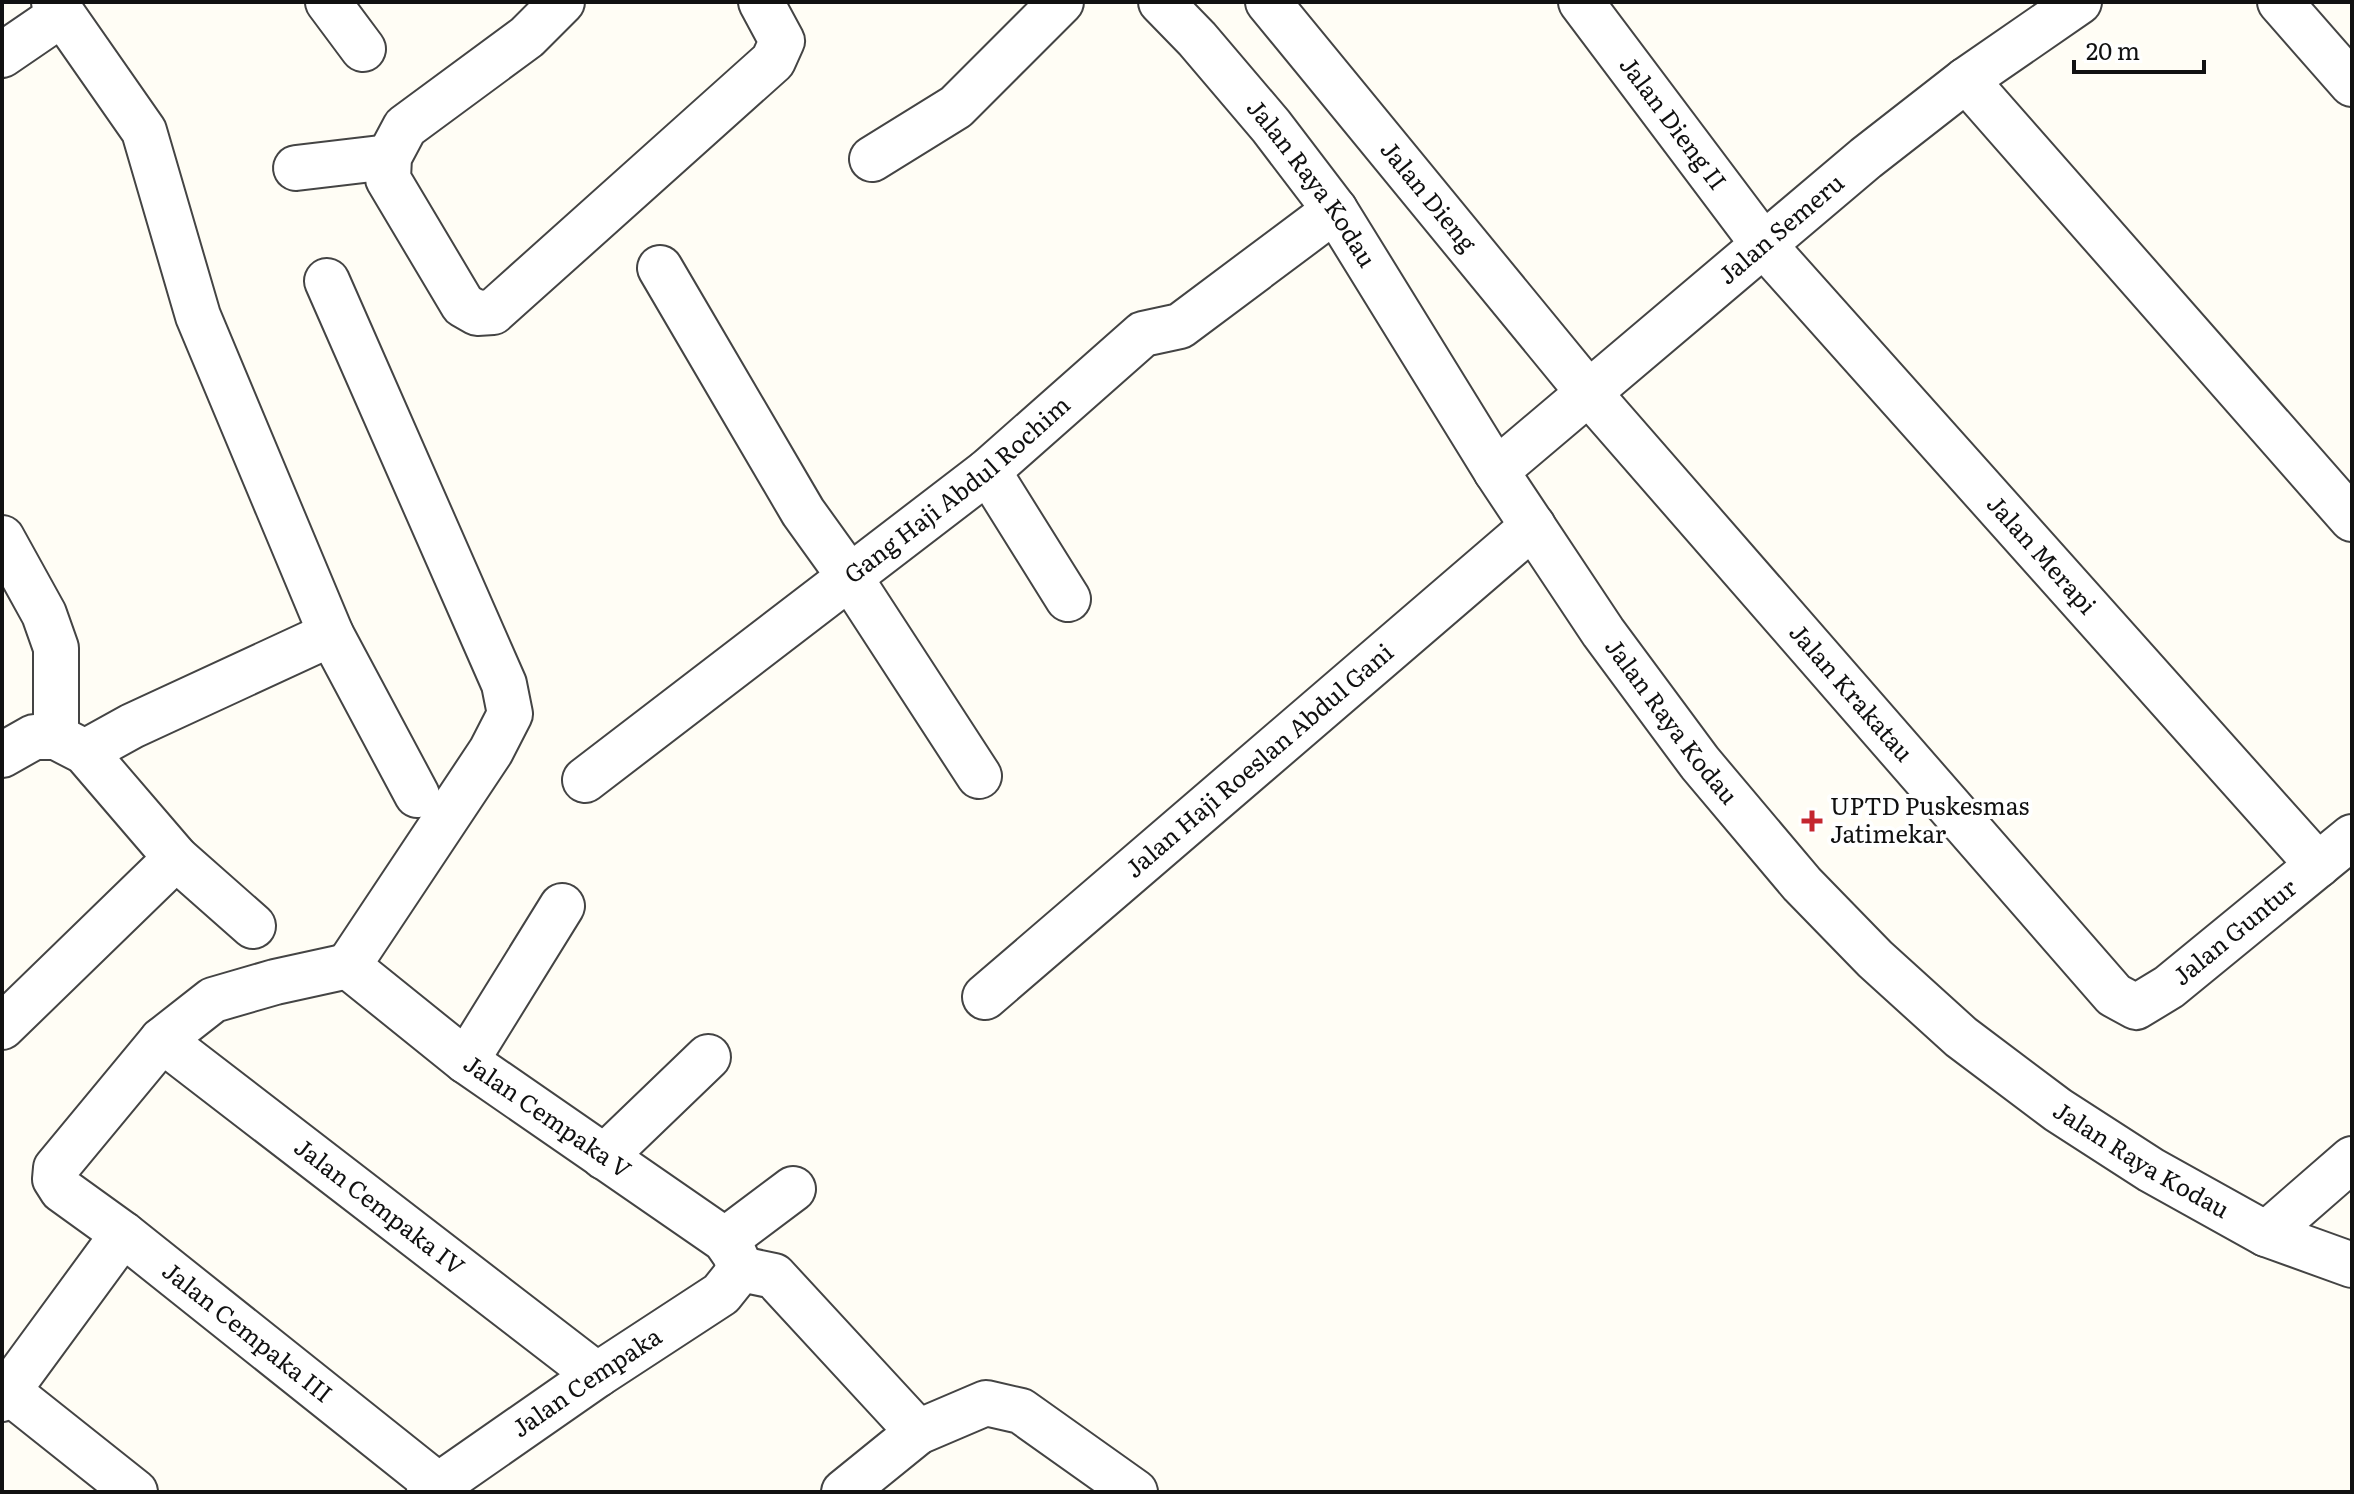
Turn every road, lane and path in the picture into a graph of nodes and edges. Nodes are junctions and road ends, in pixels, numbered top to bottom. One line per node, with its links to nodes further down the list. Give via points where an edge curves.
1 (328, 2): 11 (street)
2 (562, 2): 15 (street, via 527,37 405,127)
3 (761, 2): 15 (street, via 782,41 773,61 493,312 477,313 463,305 388,179)
4 (1061, 2): 16 (street, via 956,107)
5 (1161, 2): 18 (street, Jalan Raya Kodau, via 1271,126)
6 (1268, 2): 22 (street, Jalan Dieng)
7 (2079, 2): 13 (street, Jalan Semeru)
8 (2280, 2): 14 (street)
9 (58, 8): 12 (street); 30 (street, via 144,131 198,316)
10 (1596, 8): 19 (street, Jalan Dieng II)
11 (363, 49)
12 (2, 55)
13 (1966, 80): 19 (street, Jalan Semeru); 25 (street)
14 (2352, 84)
15 (389, 157): 17 (street)
16 (872, 159)
17 (296, 168)
18 (1335, 210): 23 (street, Gang Haji Abdul Rochim, via 1180,326 1143,334); 24 (street, Jalan Raya Kodau)
19 (1763, 244): 22 (street, Jalan Semeru); 38 (street, Jalan Merapi)
20 (660, 268): 28 (street, via 803,512)
21 (327, 281): 41 (street, via 504,684 510,714 491,751)
22 (1588, 392): 24 (street, Jalan Semeru); 42 (street, Jalan Krakatau)
23 (988, 471): 28 (street, Gang Haji Abdul Rochim); 29 (street)
24 (1496, 471): 26 (street, Jalan Raya Kodau)
25 (2352, 519)
26 (1533, 526): 43 (street, Jalan Haji Roeslan Abdul Gani); 52 (street, Jalan Raya Kodau, via 1700,763 1802,884 1875,959 1961,1037 2058,1110)
27 (2, 538): 31 (street, via 44,614 56,648)
28 (849, 576): 33 (street); 34 (street, Gang Haji Abdul Rochim)
29 (1068, 599)
30 (331, 634): 31 (street, via 132,726); 35 (street)
31 (70, 744): 32 (street, via 34,737); 37 (street)
32 (2, 755)
33 (979, 776)
34 (585, 780)
35 (417, 795)
36 (2352, 837): 38 (street, Jalan Guntur)
37 (176, 858): 40 (street); 44 (street)
38 (2318, 865): 42 (street, Jalan Guntur, via 2169,987 2136,1007)
39 (562, 906): 47 (street)
40 (253, 926)
41 (348, 966): 45 (street, via 213,1000); 47 (street, Jalan Cempaka V)
42 (2114, 995)
43 (985, 997)
44 (2, 1027)
45 (162, 1040): 51 (street, Jalan Cempaka III, via 56,1168 62,1190); 55 (street, Jalan Cempaka IV)
46 (708, 1057): 48 (street)
47 (466, 1061): 48 (street, Jalan Cempaka V)
48 (604, 1157): 53 (street, Jalan Cempaka V)
49 (2352, 1159): 52 (street)
50 (793, 1189): 53 (street, Jalan Cempaka)
51 (123, 1234): 56 (street); 58 (street, Jalan Cempaka III)
52 (2266, 1234): 54 (street, Jalan Raya Kodau)
53 (733, 1254): 55 (street, Jalan Cempaka, via 721,1294); 57 (street, Jalan Cempaka V, via 774,1276)
54 (2352, 1265)
55 (597, 1375): 58 (street, Jalan Cempaka)
56 (5, 1395): 59 (street)
57 (918, 1432): 60 (street); 61 (street, via 986,1403 1021,1411)
58 (434, 1489)
59 (135, 1492)
60 (844, 1492)
61 (1135, 1492)

